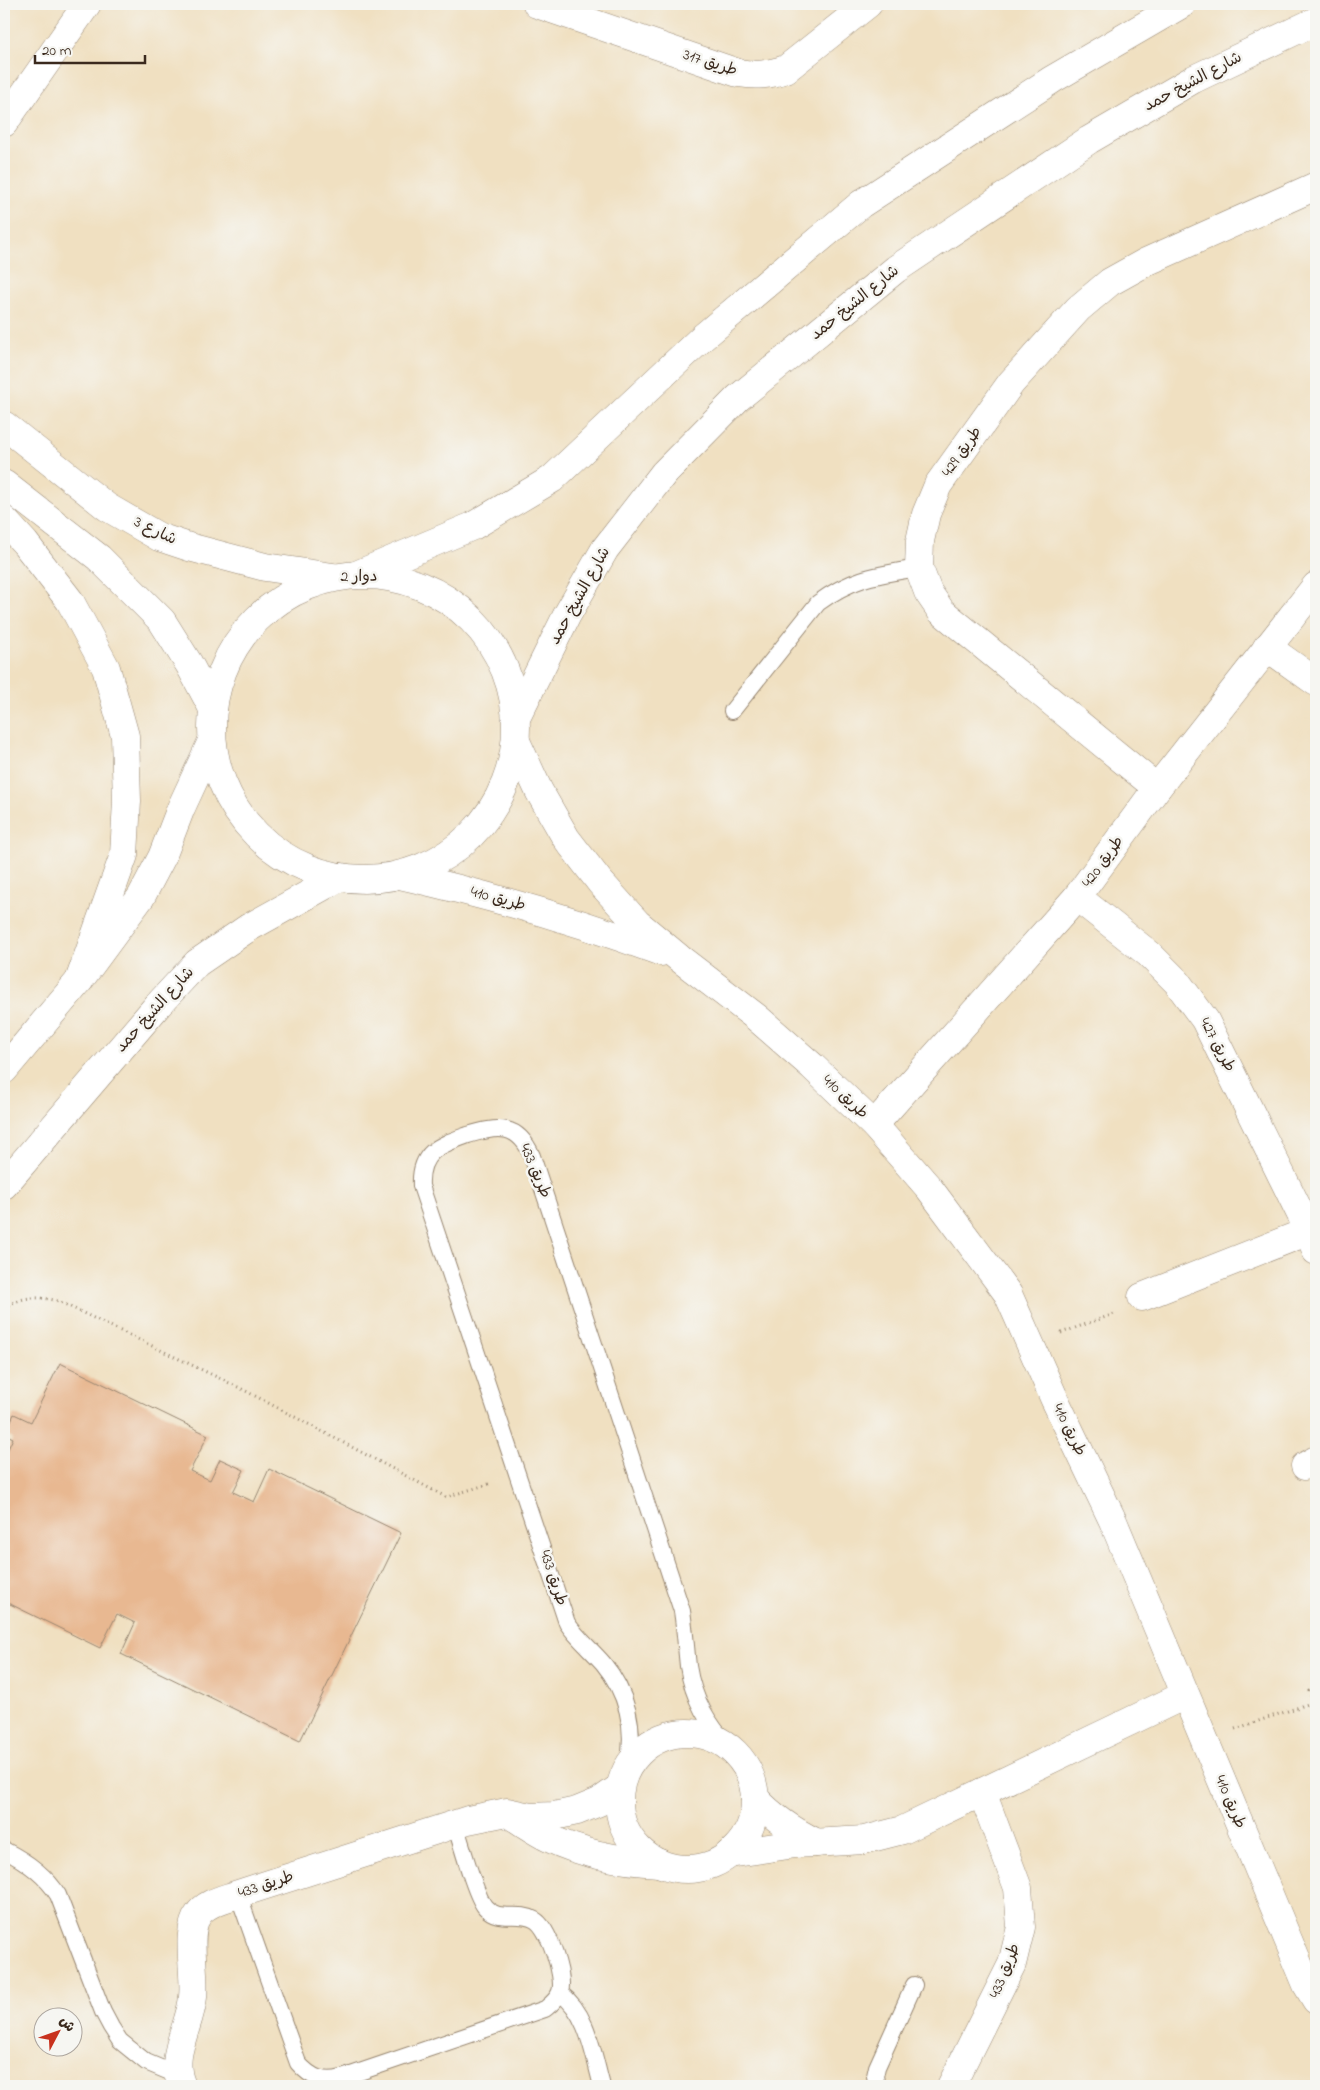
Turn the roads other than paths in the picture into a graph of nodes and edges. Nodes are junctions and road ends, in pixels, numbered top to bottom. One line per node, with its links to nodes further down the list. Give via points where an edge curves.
1 (87, 4): 6 (street)
2 (537, 4): 3 (street, طريق 317, via 754,76 786,68)
3 (868, 4)
4 (1182, 4): 12 (street, via 1053,79 861,204 702,338 552,479 473,526)
5 (1316, 21): 18 (street, شارع الشيخ حمد, via 1194,79 1089,140 896,269 738,398 664,474 605,549 567,615)
6 (4, 123)
7 (1316, 186): 11 (street, طريق 429, via 1146,262 1110,282 1078,309 1011,383 938,485 926,514)
8 (4, 425): 12 (street, شارع 3, via 107,507 159,537 266,567)
9 (4, 484): 16 (street, via 100,558 162,621)
10 (4, 520): 25 (street, via 70,601 106,668 125,736 128,800 124,855)
11 (919, 568): 17 (lane, via 852,582 818,603); 20 (street, طريق 429, via 928,592 941,611)
12 (344, 576): 16 (street, دوار 2, via 297,590 265,610 240,638 222,672); 18 (street, دوار 2, via 396,578 433,591 466,613 491,644 509,679)
13 (1316, 586): 14 (street, طريق 420)
14 (1267, 647): 15 (street); 20 (street, طريق 420)
15 (1316, 682)
16 (213, 709): 19 (street, دوار 2)
17 (732, 711)
18 (516, 729): 21 (street, دوار 2, via 508,778 492,811 467,840 436,862); 24 (street, طريق 410, via 539,791 566,838 637,923)
19 (212, 741): 22 (street, دوار 2, via 222,780 241,815 262,838 302,866); 25 (street, via 162,858 141,897)
20 (1157, 788): 23 (street, طريق 420)
21 (400, 875): 22 (street, دوار 2); 24 (street, طريق 410, via 569,919)
22 (340, 878): 28 (street, شارع الشيخ حمد, via 248,928 197,963 158,1004)
23 (1077, 897): 27 (street, طريق 420); 29 (street, طريق 427, via 1149,954 1177,982 1205,1020)
24 (679, 958): 27 (street, طريق 410, via 756,1017)
25 (79, 981): 26 (street)
26 (4, 1070)
27 (874, 1125): 31 (street, طريق 410, via 928,1188 1008,1294 1114,1521)
28 (4, 1185)
29 (1313, 1241): 30 (street, طريق 427)
30 (1142, 1297)
31 (1185, 1695): 34 (street); 45 (street, طريق 410)
32 (730, 1748): 33 (street, via 700,1733 667,1735 638,1751); 33 (lane, طريق 433, via 698,1702 688,1666 682,1612 532,1156 522,1138 496,1128 436,1148 423,1165 420,1186 567,1623 612,1676 626,1706 632,1735); 35 (street, via 752,1779)
33 (624, 1776): 36 (street, طريق 433, via 599,1802 577,1811 554,1816); 41 (street, via 618,1806 622,1824 643,1854)
34 (982, 1792): 38 (street, via 884,1836 843,1843); 49 (street, طريق 433, via 1018,1888 1021,1927 1012,1964)
35 (755, 1798): 38 (street, via 784,1824); 40 (street, via 749,1829)
36 (507, 1812): 37 (street, طريق 433); 41 (street, via 549,1838 584,1851)
37 (456, 1824): 42 (street, طريق 433); 44 (lane, via 484,1906 503,1917 536,1920 547,1933 560,1971)
38 (817, 1843): 40 (street)
39 (4, 1850): 46 (lane, via 41,1873 54,1889 102,2012 120,2041 146,2062)
40 (729, 1854): 41 (street, via 703,1868 673,1868)
41 (659, 1863)
42 (238, 1894): 44 (lane, via 296,2059 305,2071 322,2080 342,2078 545,2009); 46 (street, طريق 433, via 205,1908 191,1931 195,1980 189,2020 177,2054)
43 (914, 1985): 48 (lane, via 877,2067)
44 (560, 1993): 47 (lane, via 580,2015)
45 (1316, 2000)
46 (180, 2081)
47 (602, 2086)
48 (877, 2086)
49 (952, 2086)

